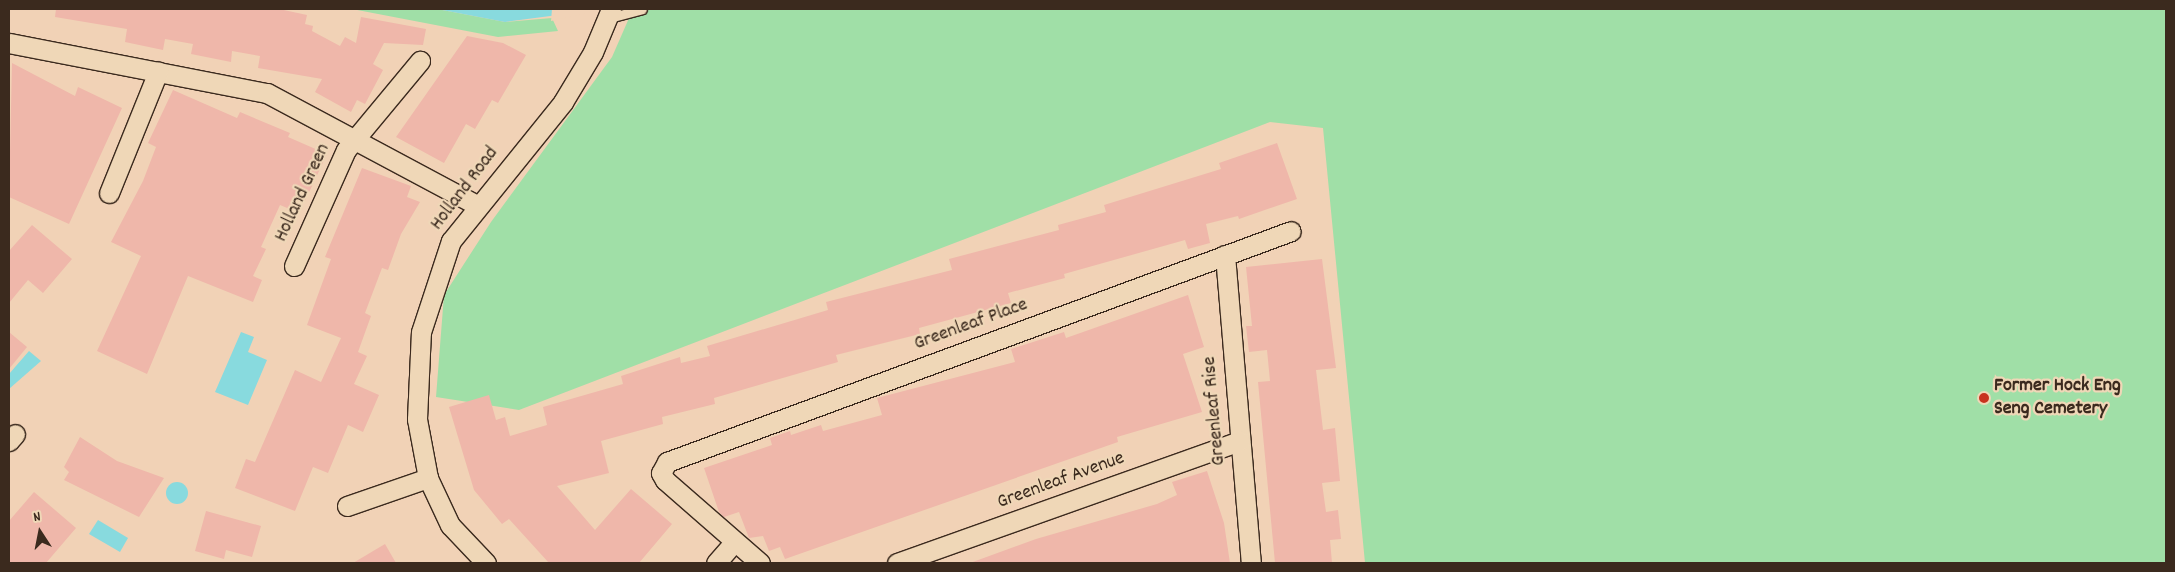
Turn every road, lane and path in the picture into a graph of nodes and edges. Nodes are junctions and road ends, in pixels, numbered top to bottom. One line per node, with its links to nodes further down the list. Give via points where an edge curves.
1 (642, 9): 2 (lane)
2 (611, 12): 8 (street, Holland Road, via 563,102)
3 (9, 43): 5 (street, Holland Green)
4 (420, 61): 6 (street, Holland Green)
5 (158, 72): 6 (street, Holland Green, via 267,93); 7 (street)
6 (354, 140): 8 (street, Holland Green); 11 (street, Holland Green)
7 (109, 193)
8 (477, 205): 13 (street, Holland Road, via 451,241 421,332 417,419)
9 (1291, 231): 10 (street, Greenleaf Place)
10 (1225, 255): 12 (street, Greenleaf Rise); 15 (street, Greenleaf Place, via 667,462 661,473 664,480)
11 (294, 266)
12 (1240, 441): 19 (street, Greenleaf Avenue); 20 (street, Greenleaf Rise)
13 (428, 478): 14 (street); 16 (street, Holland Road, via 450,525)
14 (347, 506)
15 (734, 542): 17 (street); 18 (street)
16 (486, 563)
17 (716, 563)
18 (760, 563)
19 (896, 563)
20 (1251, 563)

